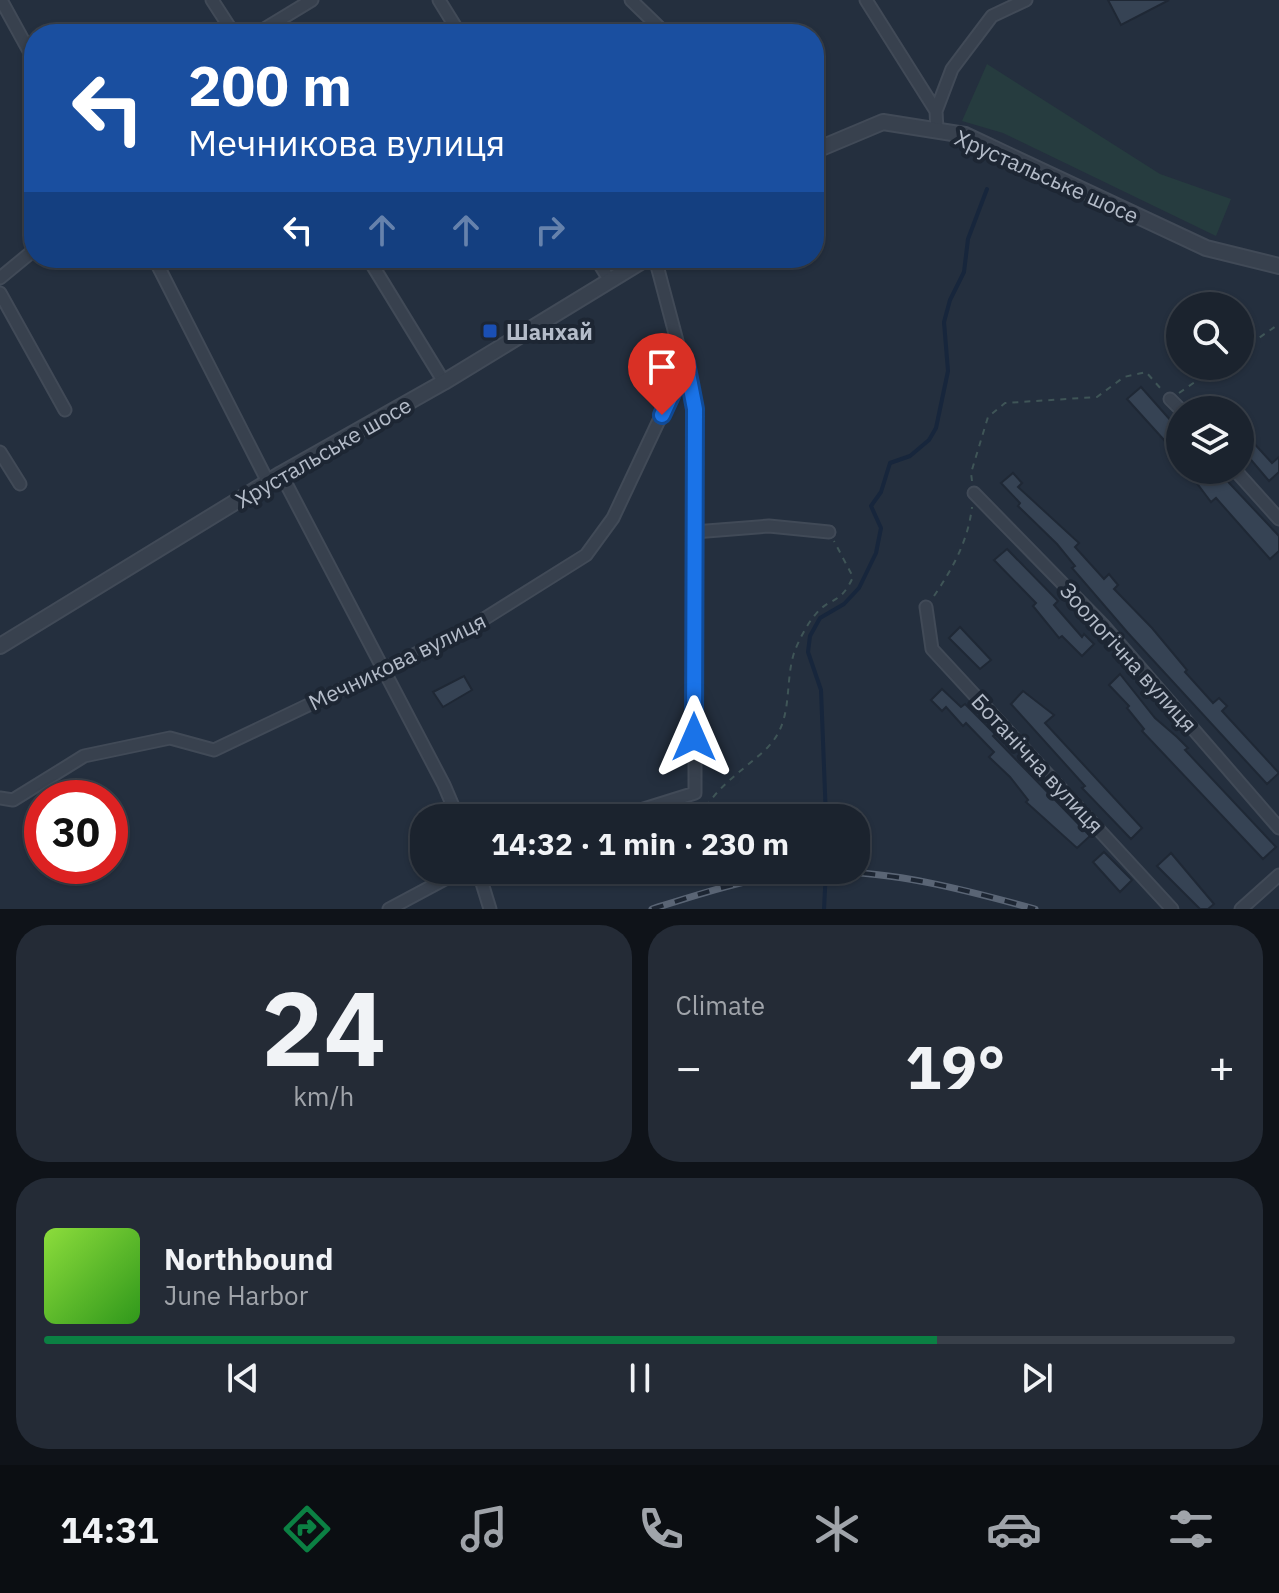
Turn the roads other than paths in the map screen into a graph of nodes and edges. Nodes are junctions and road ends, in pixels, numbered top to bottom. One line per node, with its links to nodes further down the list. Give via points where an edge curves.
1 (1, 0): 12 (street)
2 (212, 0): 8 (street)
3 (312, 0): 9 (street)
4 (439, 0): 10 (street)
5 (631, 0): 11 (street)
6 (866, 0): 13 (street)
7 (1026, 0): 13 (street, via 992,16 952,69)
8 (228, 24)
9 (272, 24)
10 (454, 24)
11 (656, 24)
12 (24, 42)
13 (936, 111): 14 (street)
14 (937, 130): 15 (street, Хрустальське шосе, via 883,122); 17 (street, Хрустальське шосе, via 965,135 1206,248)
15 (824, 147)
16 (24, 258): 23 (street)
17 (1279, 266)
18 (160, 268): 30 (street)
19 (374, 268): 27 (street)
20 (602, 268): 24 (street)
21 (631, 268): 24 (street, Хрустальське шосе)
22 (658, 268): 26 (street)
23 (0, 278)
24 (610, 281): 27 (street, Хрустальське шосе)
25 (0, 293): 28 (street)
26 (686, 363): 35 (street, via 695,409); 39 (street, Мечникова вулиця, via 613,518 586,555 468,629)
27 (444, 382): 30 (street, Хрустальське шосе)
28 (65, 410)
29 (0, 452): 31 (street)
30 (275, 478): 38 (street, Хрустальське шосе); 39 (street)
31 (20, 484)
32 (1248, 484): 34 (street)
33 (974, 493): 43 (street, Зоологічна вулиця, via 1103,625)
34 (1279, 519)
35 (694, 532): 36 (street, via 769,526); 42 (street, via 695,793)
36 (829, 532)
37 (926, 607): 49 (street, Ботанічна вулиця, via 932,649)
38 (0, 646)
39 (381, 670): 40 (street, Мечникова вулиця, via 214,750 170,738 84,756 13,800); 41 (street)
40 (0, 798)
41 (452, 804)
42 (660, 804)
43 (1279, 828)
44 (1279, 875): 50 (street)
45 (436, 884): 47 (street)
46 (482, 884): 48 (street)
47 (389, 909)
48 (490, 909)
49 (1172, 909)
50 (1241, 909)

